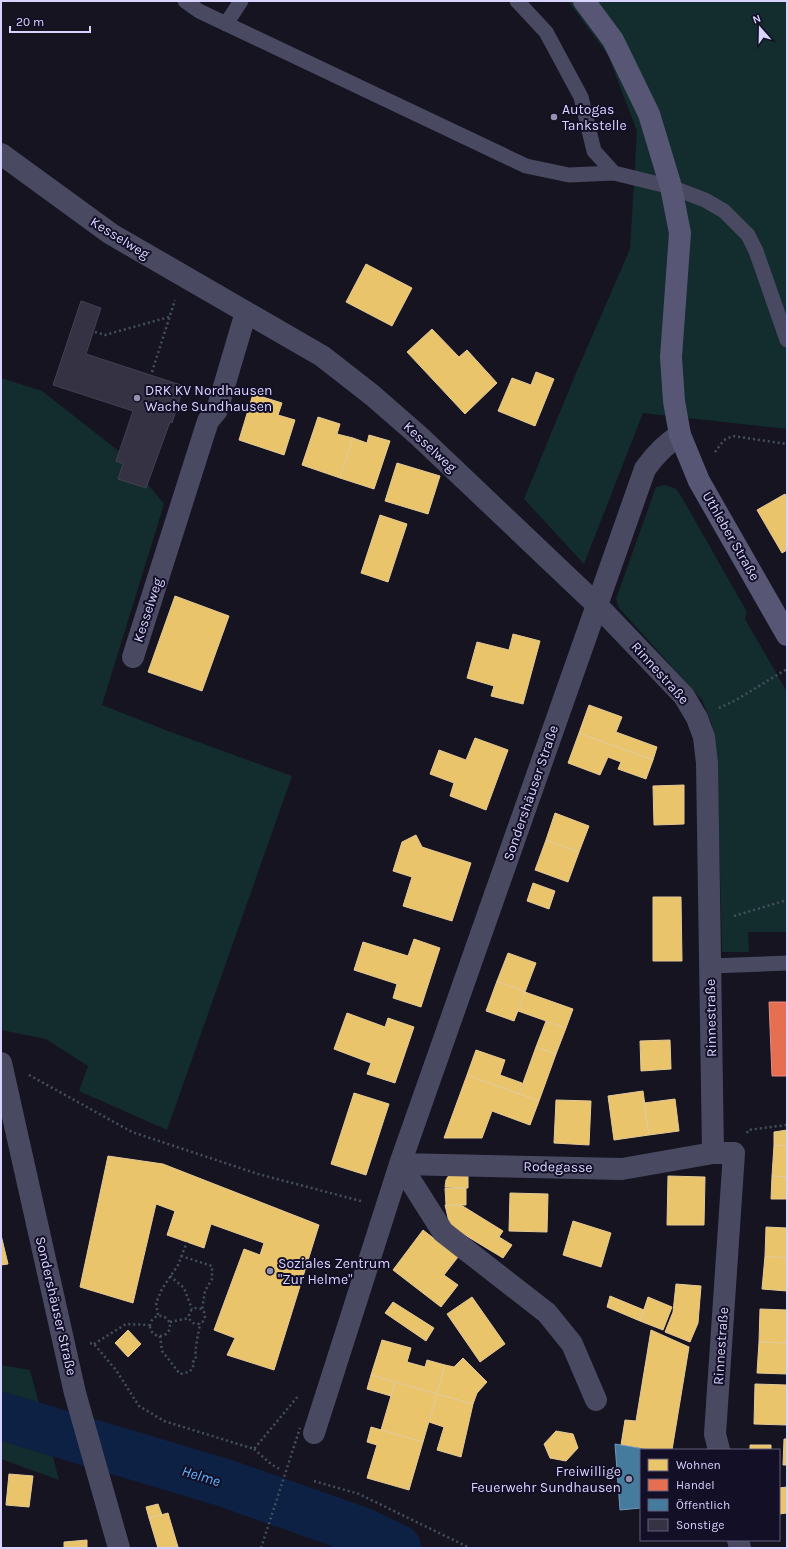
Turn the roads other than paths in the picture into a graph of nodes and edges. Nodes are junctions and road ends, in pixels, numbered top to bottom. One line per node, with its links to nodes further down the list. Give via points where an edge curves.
1 (185, 1): 5 (lane)
2 (241, 1): 5 (lane)
3 (517, 1): 7 (lane, via 546,32 581,97 594,151)
4 (584, 1): 8 (street, Uthleber Straße, via 613,40 649,114)
5 (226, 24): 7 (lane, via 526,166 569,175)
6 (1, 154): 9 (street, Kesselweg, via 111,234)
7 (614, 173): 8 (lane)
8 (671, 187): 10 (lane, via 705,200 724,211 748,235); 11 (street, Uthleber Straße, via 680,233 671,357 674,401)
9 (246, 312): 12 (street, Kesselweg, via 322,356 372,395 419,436); 14 (street, Kesselweg, via 217,410 208,421)
10 (787, 340)
11 (680, 435): 12 (street, Sondershäuser Straße, via 668,442 645,469); 13 (street, Uthleber Straße, via 699,481)
12 (597, 605): 16 (street, Rinnestraße, via 684,696 697,718 704,737 707,763); 19 (street, Sondershäuser Straße)
13 (787, 635)
14 (133, 657)
15 (787, 963): 16 (lane)
16 (710, 966): 18 (street, Rinnestraße)
17 (1, 1063): 23 (street, Sondershäuser Straße, via 75,1393)
18 (724, 1153): 19 (street, Rodegasse, via 622,1169); 22 (street, Rinnestraße, via 715,1434)
19 (400, 1164): 20 (street, via 443,1232 547,1313 572,1344); 21 (street, Sondershäuser Straße, via 329,1385)
20 (596, 1400)
21 (307, 1430)
22 (719, 1449)
23 (119, 1548)

